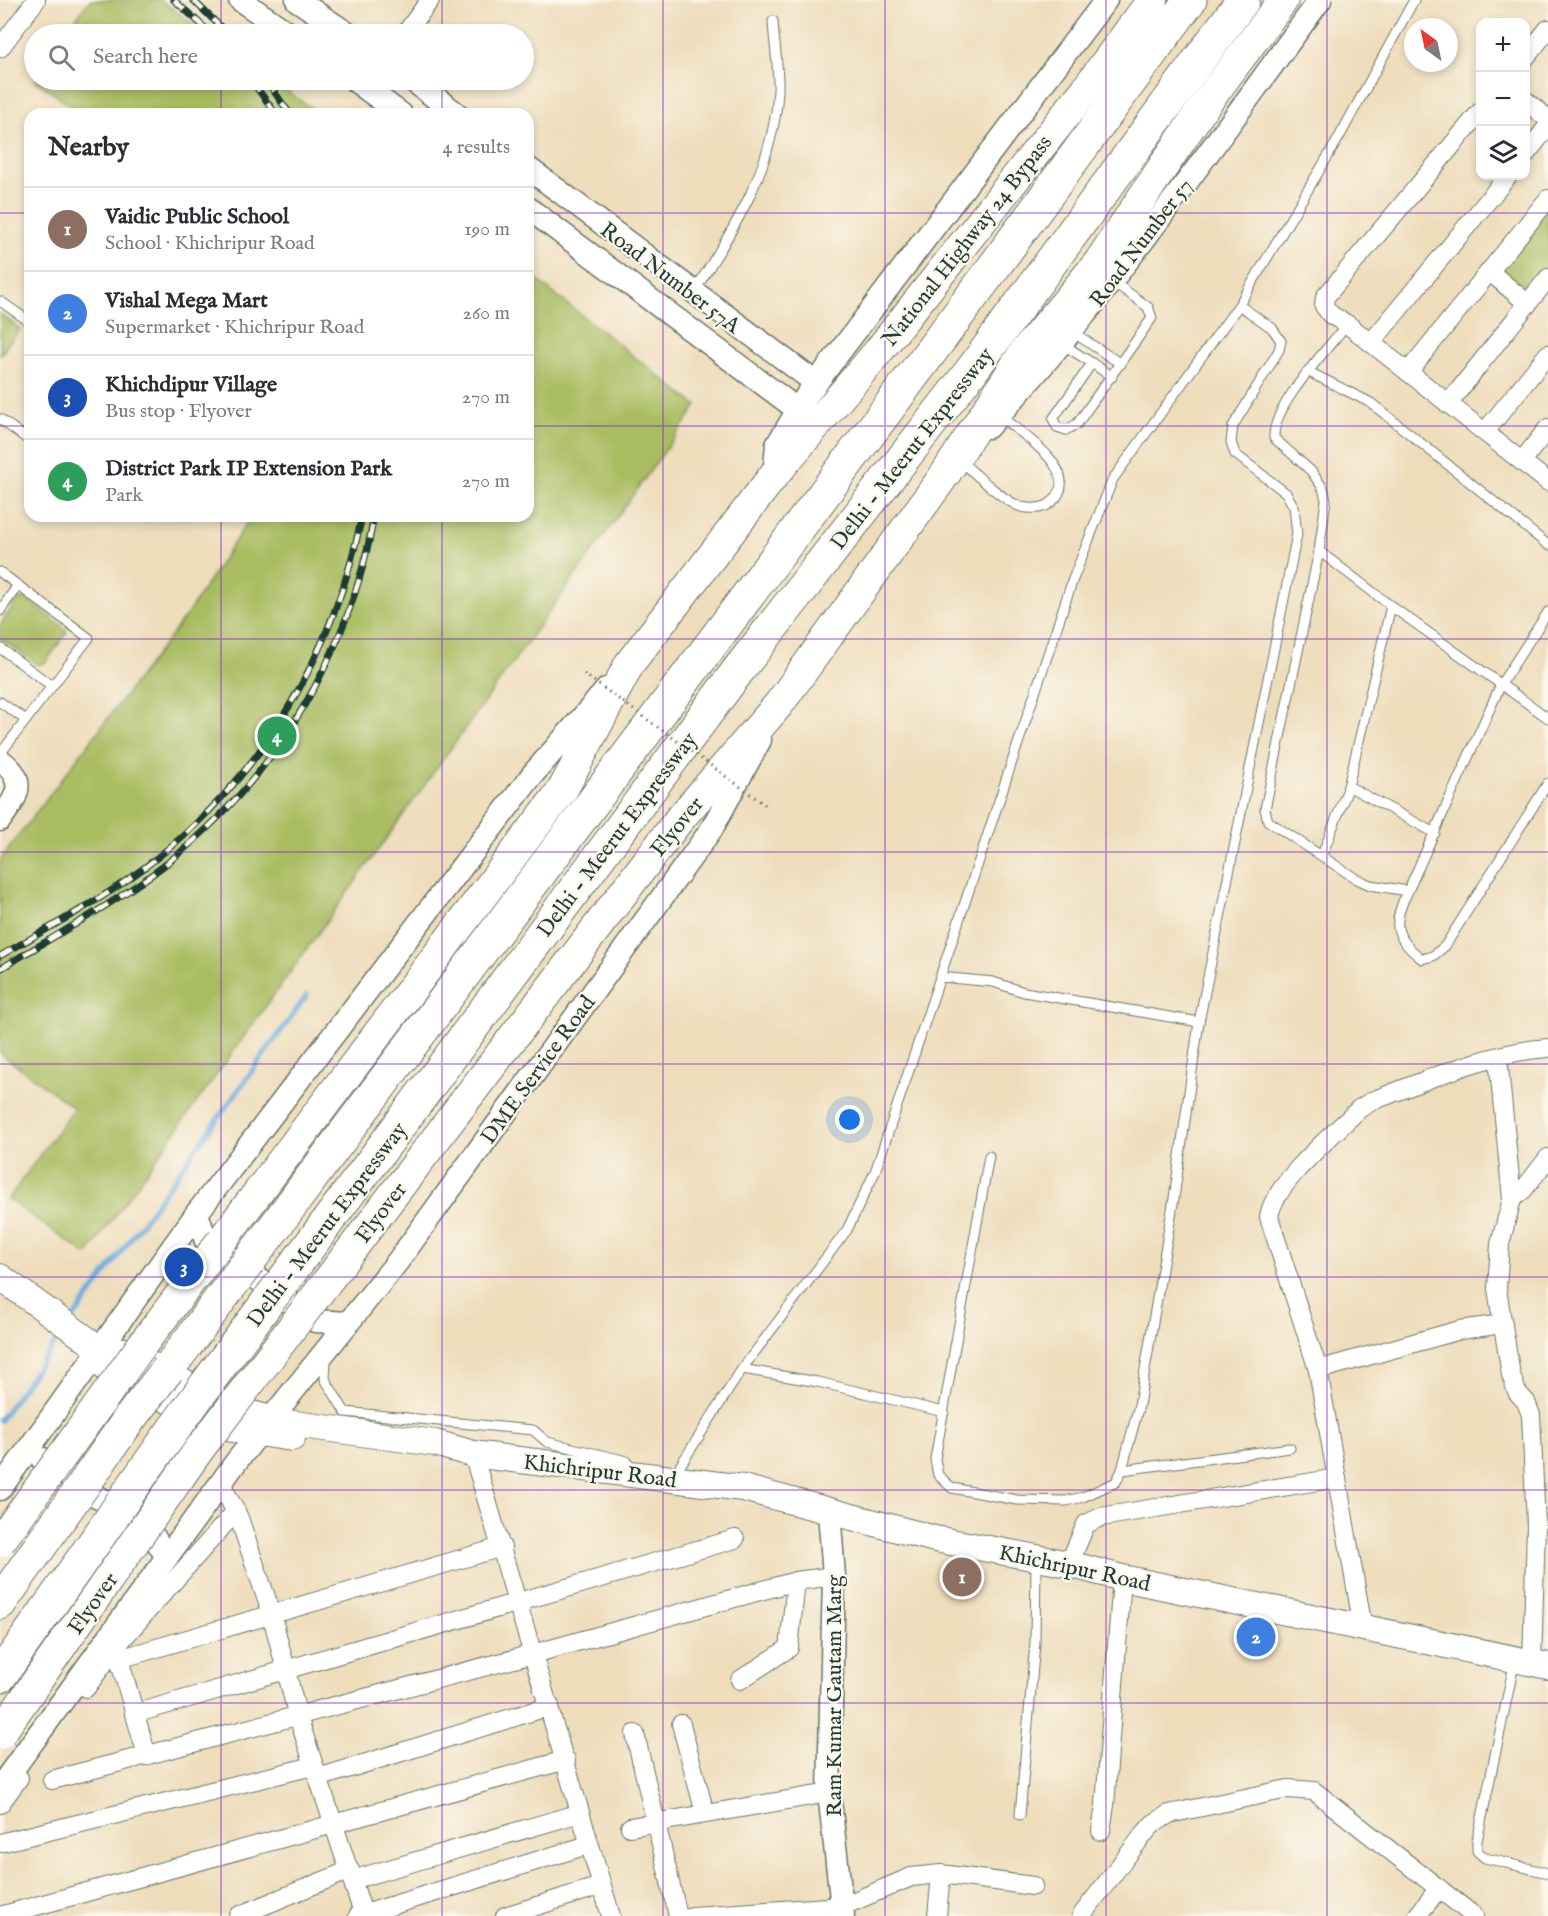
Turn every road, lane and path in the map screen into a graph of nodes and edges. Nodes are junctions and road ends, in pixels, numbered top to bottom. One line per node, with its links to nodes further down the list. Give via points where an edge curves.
1 (36, 0): 17 (street)
2 (240, 0): 13 (street)
3 (297, 0): 14 (street)
4 (430, 0): 15 (street)
5 (1106, 0): 49 (street)
6 (1152, 0): 59 (highway, National Highway 24 Bypass, via 877,353)
7 (1190, 0): 123 (highway, Delhi - Meerut Expressway, bridge, via 130,1418)
8 (1243, 0): 130 (highway, Delhi - Meerut Expressway, bridge, via 972,370 737,672 208,1382)
9 (1283, 0): 58 (highway, Flyover, via 1202,109 1099,262 1025,351)
10 (1320, 0): 34 (street, Road Number 57)
11 (1414, 0): 37 (lane, via 1337,141)
12 (773, 21): 35 (lane, via 778,88 775,121 761,175)
13 (275, 24)
14 (333, 24)
15 (412, 24)
16 (1548, 29): 18 (street)
17 (0, 48)
18 (1530, 52)
19 (374, 90): 22 (street)
20 (425, 90): 23 (street)
21 (1530, 104): 25 (street)
22 (394, 108)
23 (449, 108)
24 (1476, 117): 40 (street, via 1325,297 1324,306 1331,315)
25 (1548, 119)
26 (1548, 126): 27 (street)
27 (1530, 149)
28 (534, 173): 35 (street, Road Number 57A)
29 (1505, 180): 42 (street)
30 (1548, 199): 32 (street)
31 (534, 212): 51 (street, Road Number 57A)
32 (1489, 272): 38 (street); 47 (street)
33 (1548, 278): 38 (street)
34 (1112, 281): 41 (street, Road Number 57); 45 (lane, via 1153,314)
35 (693, 293): 49 (street, Road Number 57A)
36 (0, 301): 39 (lane)
37 (1239, 304): 85 (lane, via 1113,479 1073,579); 86 (lane, via 1272,327 1281,341 1233,426 1231,442 1235,454 1286,493 1294,507 1297,534)
38 (1528, 304): 50 (street)
39 (24, 318)
40 (1347, 324): 42 (street); 46 (lane)
41 (1066, 338): 44 (lane); 45 (lane); 52 (street, Road Number 57)
42 (1371, 344): 47 (street)
43 (1548, 354): 55 (street)
44 (1092, 363): 48 (lane); 48 (lane, via 1055,415 1053,422 1057,427 1066,430 1077,424)
45 (1121, 364): 48 (lane)
46 (1310, 372): 61 (lane, via 1371,403); 62 (lane, via 1286,403 1274,428 1274,438 1311,471 1323,488 1326,500)
47 (1408, 372): 50 (street)
48 (1112, 377)
49 (816, 383): 51 (street)
50 (1448, 404): 55 (street)
51 (798, 410): 59 (street, via 777,445)
52 (998, 416): 58 (street, Road Number 57); 58 (lane, via 1045,453 1061,474 1062,483 1052,502 1044,507 1020,506)
53 (0, 419): 56 (lane)
54 (1548, 428): 57 (street)
55 (1485, 432): 57 (street)
56 (24, 437)
57 (1521, 461): 60 (street)
58 (952, 466): 74 (highway, Flyover)
59 (774, 475): 69 (highway, National Highway 24 Bypass)
60 (1548, 482)
61 (1548, 545)
62 (1319, 551): 65 (lane); 83 (lane, via 1265,809 1268,821 1278,831)
63 (0, 572): 64 (lane)
64 (18, 585): 66 (lane); 72 (lane, via 89,638)
65 (1391, 606): 71 (lane); 79 (lane)
66 (0, 611)
67 (1548, 612): 71 (lane)
68 (0, 648): 72 (lane)
69 (630, 663): 92 (street, via 533,774); 114 (highway, bridge, via 563,789 156,1327)
70 (584, 674): 80 (path, bridge)
71 (1501, 684): 75 (lane); 82 (lane)
72 (52, 686): 76 (lane)
73 (0, 702): 76 (lane)
74 (779, 704): 94 (street, DME Service Road, via 711,830 398,1261); 136 (highway, Flyover, bridge, via 678,820 198,1451)
75 (1548, 718)
76 (27, 720): 77 (lane)
77 (2, 764): 81 (street, via 16,777 18,792)
78 (1548, 783): 84 (lane, via 1472,905 1433,956 1422,959 1412,951 1396,925 1398,910)
79 (1348, 786): 82 (lane); 83 (lane)
80 (767, 806)
81 (0, 820)
82 (1435, 833): 84 (lane)
83 (1322, 855): 84 (lane, via 1370,885)
84 (1408, 891)
85 (940, 977): 86 (lane, via 993,982 1024,992); 98 (lane, via 875,1172 847,1230)
86 (1199, 1022): 106 (lane, via 1139,1406)
87 (1548, 1048): 88 (street)
88 (1498, 1058): 91 (street); 99 (street, via 1459,1068 1365,1105 1281,1188 1270,1205 1269,1217)
89 (989, 1156): 100 (lane)
90 (1548, 1158): 91 (street)
91 (1512, 1199): 95 (street, via 1500,1244 1497,1290)
92 (197, 1213): 94 (street, via 206,1241 315,1321); 96 (street)
93 (0, 1277): 96 (main road, Khichripur Road)
94 (348, 1323): 97 (street, DME Service Road)
95 (1503, 1324): 99 (street, via 1460,1330); 128 (street, via 1511,1375 1531,1415 1536,1526)
96 (100, 1349): 101 (main road, Khichripur Road, via 125,1351); 104 (street)
97 (326, 1351): 101 (street, DME Service Road); 105 (lane, via 325,1379 345,1412 533,1430 547,1442)
98 (742, 1369): 100 (lane, via 818,1382); 108 (lane)
99 (1317, 1370): 107 (street)
100 (944, 1412): 106 (lane, via 935,1459 938,1475 952,1488 1017,1500 1066,1501 1105,1489 1116,1482)
101 (265, 1425): 103 (main road, Khichripur Road, via 287,1423 435,1443); 109 (street, DME Service Road)
102 (1290, 1449): 106 (lane)
103 (467, 1453): 108 (main road, Khichripur Road); 115 (street)
104 (24, 1455): 110 (street); 116 (street, via 47,1460 154,1537)
105 (627, 1461)
106 (1122, 1470)
107 (1337, 1478): 118 (street, via 1101,1517 1086,1524); 125 (street)
108 (672, 1479): 112 (main road, Khichripur Road, via 743,1488)
109 (221, 1484): 111 (street); 116 (street, DME Service Road)
110 (0, 1489)
111 (236, 1511): 124 (street); 126 (street)
112 (829, 1511): 117 (main road, Khichripur Road, via 935,1539); 119 (street, Ram Kumar Gautam Marg)
113 (735, 1539): 122 (street)
114 (0, 1542)
115 (502, 1547): 122 (street); 124 (street)
116 (167, 1557): 142 (street, DME Service Road)
117 (1036, 1558): 118 (main road, Khichripur Road); 147 (lane, via 1035,1644)
118 (1069, 1564): 120 (main road, Khichripur Road)
119 (834, 1576): 121 (street); 143 (street, Ram Kumar Gautam Marg)
120 (1122, 1578): 125 (main road, Khichripur Road); 151 (street)
121 (796, 1581): 127 (street); 131 (street, via 789,1648)
122 (518, 1602): 127 (street); 129 (street)
123 (0, 1603)
124 (271, 1612): 126 (street); 129 (street)
125 (1363, 1628): 128 (main road, Khichripur Road)
126 (118, 1651): 133 (street); 144 (street)
127 (533, 1654): 132 (street); 134 (street)
128 (1532, 1663): 154 (lane, via 1477,1851 1485,1858)
129 (286, 1671): 133 (street); 134 (street)
130 (0, 1676)
131 (741, 1680)
132 (550, 1706): 139 (street); 140 (street)
133 (134, 1714): 138 (street)
134 (298, 1717): 138 (street); 140 (street)
135 (681, 1724): 145 (street)
136 (0, 1734)
137 (634, 1734): 148 (street)
138 (147, 1756): 141 (street)
139 (566, 1760): 146 (street); 149 (street)
140 (315, 1772): 149 (street); 152 (street)
141 (52, 1780)
142 (0, 1787)
143 (829, 1793): 145 (street); 160 (street, Ram Kumar Gautam Marg)
144 (0, 1804)
145 (705, 1812): 148 (street)
146 (580, 1813): 153 (street); 156 (street)
147 (1020, 1815)
148 (657, 1822): 150 (street); 166 (street)
149 (334, 1825): 156 (street); 162 (street)
150 (630, 1827)
151 (1101, 1832)
152 (0, 1843)
153 (588, 1845): 157 (street); 161 (street)
154 (1548, 1873)
155 (941, 1874): 158 (street); 160 (street, via 911,1877); 168 (street)
156 (351, 1875): 161 (street); 163 (street)
157 (600, 1886): 164 (street); 165 (street)
158 (1033, 1886)
159 (1439, 1888): 169 (street, via 1314,1791 1288,1789 1169,1814 1144,1834); 170 (street); 171 (street)
160 (843, 1911): 167 (street)
161 (361, 1915)
162 (0, 1916)
163 (238, 1916)
164 (505, 1916)
165 (611, 1916)
166 (678, 1916)
167 (692, 1916)
168 (937, 1916)
169 (1081, 1916)
170 (1417, 1916)
171 (1474, 1916)

